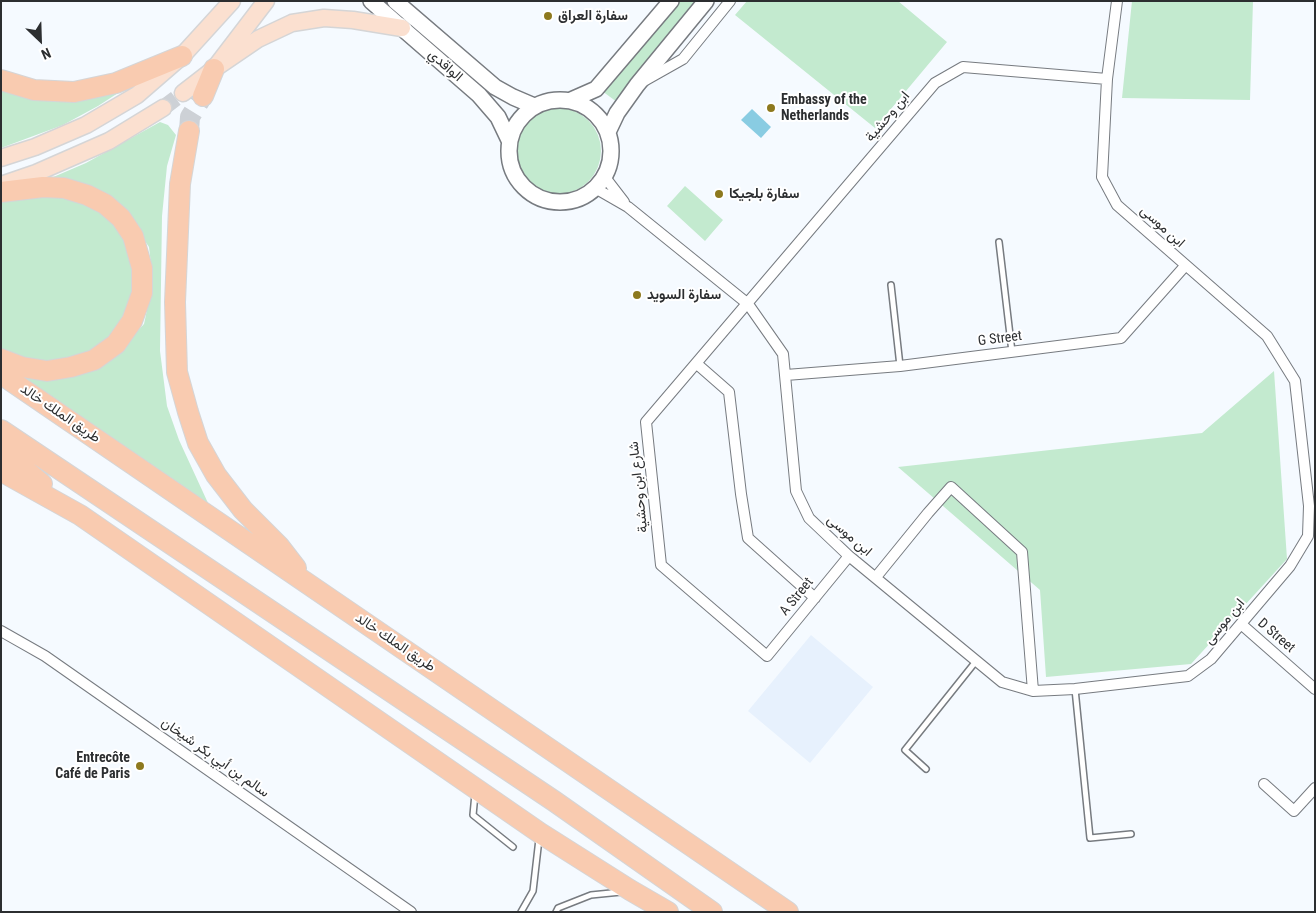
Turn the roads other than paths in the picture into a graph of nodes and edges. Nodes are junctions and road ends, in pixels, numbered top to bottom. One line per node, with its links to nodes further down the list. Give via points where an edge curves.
1 (232, 1): 10 (main road)
2 (266, 1): 11 (main road)
3 (371, 1): 9 (street, الواقدي)
4 (395, 1): 17 (street, الواقدي, via 495,87)
5 (671, 1): 16 (street, via 596,89)
6 (706, 1): 14 (street)
7 (730, 1): 14 (street, via 683,59)
8 (1117, 1): 12 (street, ابن موسى)
9 (402, 28): 11 (main road, via 324,18 292,23 258,39); 21 (street, الواقدي, via 479,95 498,117)
10 (182, 56): 13 (highway, via 116,83 74,92 34,90); 22 (main road, via 137,95 86,125)
11 (214, 69): 15 (highway)
12 (1106, 79): 28 (street, ابن موسى, via 1102,177 1117,205); 30 (street, ابن وحشية, via 963,68 935,83)
13 (1, 80)
14 (637, 85): 20 (street, via 616,113)
15 (193, 94)
16 (571, 100): 17 (street, via 552,99); 20 (street, via 587,106 600,118)
17 (534, 106): 21 (street, via 518,120)
18 (163, 108): 24 (main road, via 108,141)
19 (189, 132): 44 (highway, via 180,184 175,302 177,372 198,443 216,475 242,510 279,546)
20 (608, 132): 23 (street, via 610,162)
21 (509, 140): 23 (street, via 512,172 521,186 534,196 566,202 581,198)
22 (1, 158)
23 (600, 182): 26 (street); 26 (street)
24 (1, 185)
25 (1, 192): 32 (highway, via 64,188 105,204 121,218 132,236 142,268 142,293 132,321 116,344 94,360 47,371 22,367)
26 (628, 207): 30 (street)
27 (1000, 242): 31 (lane)
28 (1185, 266): 31 (street, G Street, via 1121,338); 40 (street, ابن موسى, via 1267,336 1295,381)
29 (891, 286): 34 (lane)
30 (748, 304): 33 (street, شارع ابن وحشية); 36 (street, ابن موسى, via 783,354)
31 (1012, 352): 34 (street, G Street)
32 (1, 358)
33 (696, 364): 45 (street, via 729,392 748,538); 48 (street, شارع ابن وحشية, via 646,422 661,566)
34 (900, 366): 36 (street, G Street)
35 (1, 374): 44 (highway, طريق الملك خالد)
36 (786, 375): 42 (street, ابن موسى, via 796,490 809,518)
37 (1, 430): 66 (highway, via 554,801)
38 (1, 449): 41 (highway)
39 (1, 471): 41 (highway)
40 (1312, 506): 46 (street, ابن موسى, via 1308,536 1290,566)
41 (80, 515): 55 (highway)
42 (849, 556): 43 (street, ابن موسى); 45 (street, A Street)
43 (876, 577): 49 (street, ابن موسى); 52 (street, via 952,487 1022,552)
44 (308, 584): 67 (highway, طريق الملك خالد)
45 (815, 598): 48 (street, A Street)
46 (1241, 624): 50 (street, ابن موسى, via 1211,659 1188,676); 51 (street, D Street)
47 (1, 631): 61 (street, سالم بن أبي بكر شيخان, via 45,656)
48 (766, 656)
49 (978, 660): 52 (street, ابن موسى, via 1002,682); 53 (lane, via 905,750)
50 (1075, 689): 52 (street, ابن موسى); 58 (lane, via 1090,838)
51 (1315, 689)
52 (1033, 691)
53 (926, 769)
54 (1264, 784): 56 (street, via 1294,811)
55 (475, 788): 57 (highway); 59 (lane, via 472,815)
56 (1315, 788)
57 (540, 833): 60 (highway); 62 (lane, via 533,891)
58 (1131, 834)
59 (513, 846)
60 (630, 890): 63 (lane, via 591,895 558,908); 64 (highway); 65 (highway)
61 (411, 912)
62 (521, 912)
63 (556, 912)
64 (652, 912)
65 (668, 912)
66 (712, 912)
67 (788, 912)

